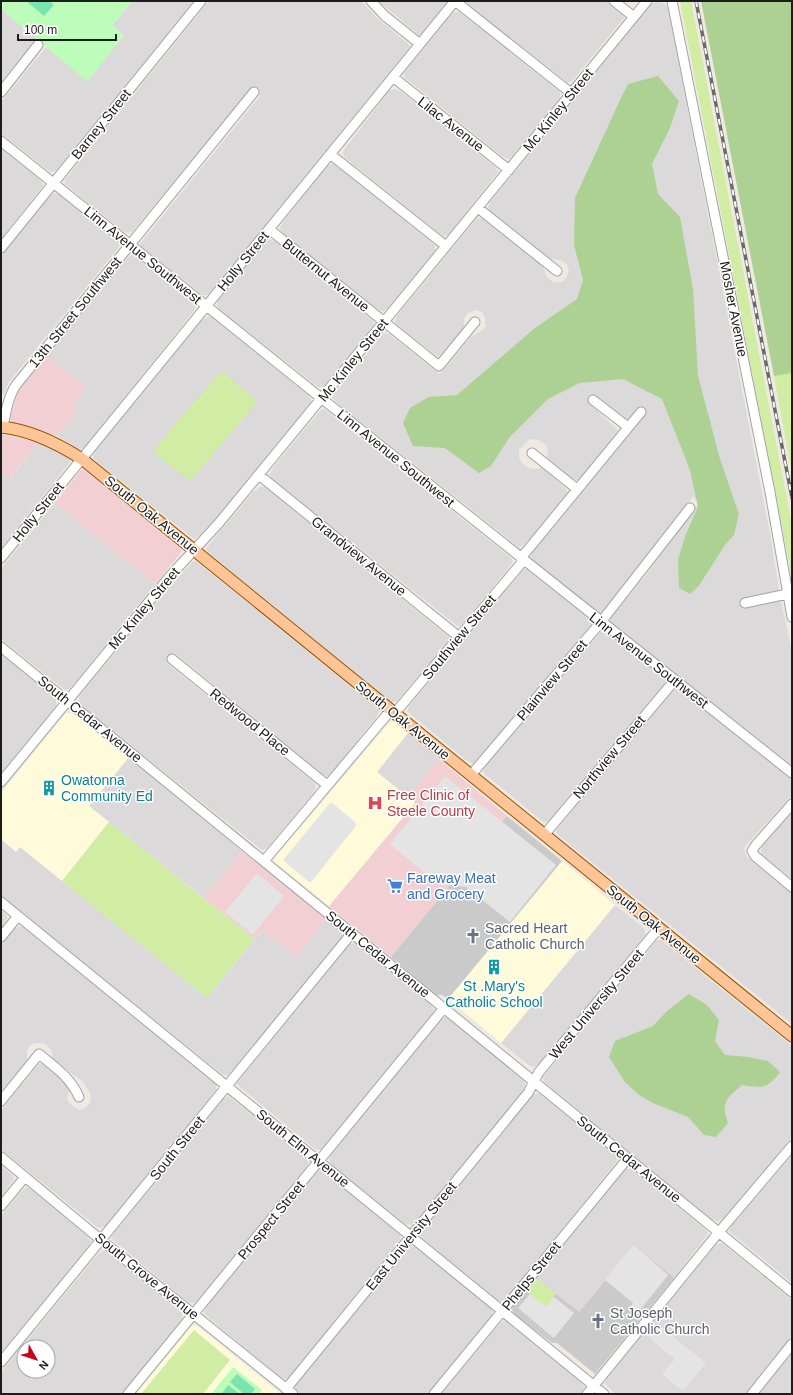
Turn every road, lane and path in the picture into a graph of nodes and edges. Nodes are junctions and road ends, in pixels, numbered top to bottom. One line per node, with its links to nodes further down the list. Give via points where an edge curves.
1 (201, 1): 17 (street, Barney Street)
2 (371, 1): 8 (street, via 385,16)
3 (455, 1): 8 (street, Holly Street); 13 (street)
4 (614, 1): 7 (street)
5 (647, 1): 7 (street, Mc Kinley Street)
6 (672, 1): 42 (street, Mosher Avenue, via 770,492)
7 (634, 16): 13 (street, Mc Kinley Street)
8 (420, 44): 10 (street, Holly Street)
9 (38, 45): 11 (street)
10 (393, 77): 15 (street, Holly Street); 16 (street, Lilac Avenue)
11 (1, 92)
12 (254, 92): 20 (street, 13th Street Southwest)
13 (571, 93): 16 (street, Mc Kinley Street)
14 (1, 141): 17 (street, Linn Avenue Southwest)
15 (330, 154): 19 (street, Holly Street); 21 (street)
16 (509, 170): 18 (street, Mc Kinley Street)
17 (53, 183): 20 (street, Linn Avenue Southwest); 22 (street, Barney Street)
18 (478, 208): 21 (street, Mc Kinley Street); 23 (street)
19 (269, 230): 24 (street, Holly Street); 25 (street, Butternut Avenue)
20 (130, 244): 24 (street, Linn Avenue Southwest); 29 (street, 13th Street Southwest, via 12,390)
21 (446, 246): 25 (street, Mc Kinley Street)
22 (1, 248)
23 (557, 271)
24 (206, 306): 28 (street, Linn Avenue Southwest); 35 (street, Holly Street)
25 (384, 322): 26 (street, Butternut Avenue, via 439,366); 28 (street, Mc Kinley Street)
26 (475, 322)
27 (1, 394): 29 (street)
28 (322, 398): 36 (street, Mc Kinley Street); 41 (street, Linn Avenue Southwest)
29 (9, 400): 32 (street, 13th Street Southwest)
30 (593, 400): 33 (street)
31 (641, 412): 33 (street, Southview Street)
32 (2, 427): 35 (main road, South Oak Avenue, via 24,431 51,441)
33 (628, 427): 37 (street, Southview Street)
34 (532, 453): 37 (street)
35 (82, 459): 39 (main road, South Oak Avenue); 40 (street, Holly Street)
36 (259, 475): 39 (street, Mc Kinley Street); 46 (street, Grandview Avenue)
37 (577, 490): 41 (street, Southview Street)
38 (690, 508): 45 (street, Plainview Street)
39 (195, 550): 50 (street, Mc Kinley Street, via 170,576); 51 (main road, South Oak Avenue)
40 (1, 558)
41 (523, 559): 45 (street, Linn Avenue Southwest); 46 (street, Southview Street)
42 (787, 594): 43 (street); 44 (street, Mosher Avenue)
43 (745, 603)
44 (792, 617)
45 (601, 622): 49 (street, Linn Avenue Southwest); 53 (street, Plainview Street)
46 (459, 637): 51 (street, Southview Street)
47 (1, 647): 50 (street, South Cedar Avenue)
48 (172, 659): 55 (street, Redwood Place)
49 (675, 680): 52 (street, Linn Avenue Southwest); 57 (street, Northview Street)
50 (68, 701): 54 (street, Mc Kinley Street); 58 (street, South Cedar Avenue)
51 (393, 712): 53 (main road, South Oak Avenue); 55 (street, Southview Street)
52 (792, 773)
53 (472, 775): 57 (main road, South Oak Avenue)
54 (1, 782)
55 (327, 786): 58 (street, Southview Street)
56 (792, 804): 59 (street, via 752,851)
57 (544, 835): 62 (main road, South Oak Avenue)
58 (264, 861): 63 (street, South Cedar Avenue)
59 (792, 887)
60 (1, 902): 61 (street, South Elm Avenue)
61 (18, 916): 64 (street); 68 (street, South Elm Avenue)
62 (660, 928): 66 (main road, South Oak Avenue); 67 (street, West University Street, via 539,1072)
63 (352, 933): 65 (street, South Cedar Avenue); 68 (street, South Street)
64 (1, 937)
65 (444, 1008): 67 (street, South Cedar Avenue); 74 (street, Prospect Street)
66 (792, 1036)
67 (535, 1082): 73 (street, South Cedar Avenue); 78 (street, East University Street)
68 (227, 1086): 74 (street, South Elm Avenue); 79 (street, South Street)
69 (79, 1097): 70 (street, via 68,1078 40,1054)
70 (1, 1102)
71 (792, 1146): 77 (street)
72 (1, 1157): 75 (street, South Grove Avenue)
73 (628, 1158): 77 (street, South Cedar Avenue); 81 (street, Phelps Street)
74 (319, 1161): 78 (street, South Elm Avenue); 82 (street, Prospect Street)
75 (25, 1177): 76 (street); 79 (street, South Grove Avenue)
76 (1, 1206)
77 (719, 1232): 80 (street, South Cedar Avenue); 85 (street)
78 (411, 1236): 81 (street, South Elm Avenue); 86 (street, East University Street)
79 (101, 1240): 82 (street, South Grove Avenue); 84 (street, South Street)
80 (792, 1292)
81 (502, 1311): 85 (street, South Elm Avenue); 88 (street, Phelps Street)
82 (194, 1314): 86 (street, South Grove Avenue); 87 (street, Prospect Street)
83 (792, 1344): 91 (street)
84 (1, 1362)
85 (594, 1386): 89 (street); 90 (street, South Elm Avenue)
86 (289, 1391)
87 (128, 1394)
88 (434, 1394)
89 (587, 1394)
90 (604, 1394)
91 (752, 1394)

